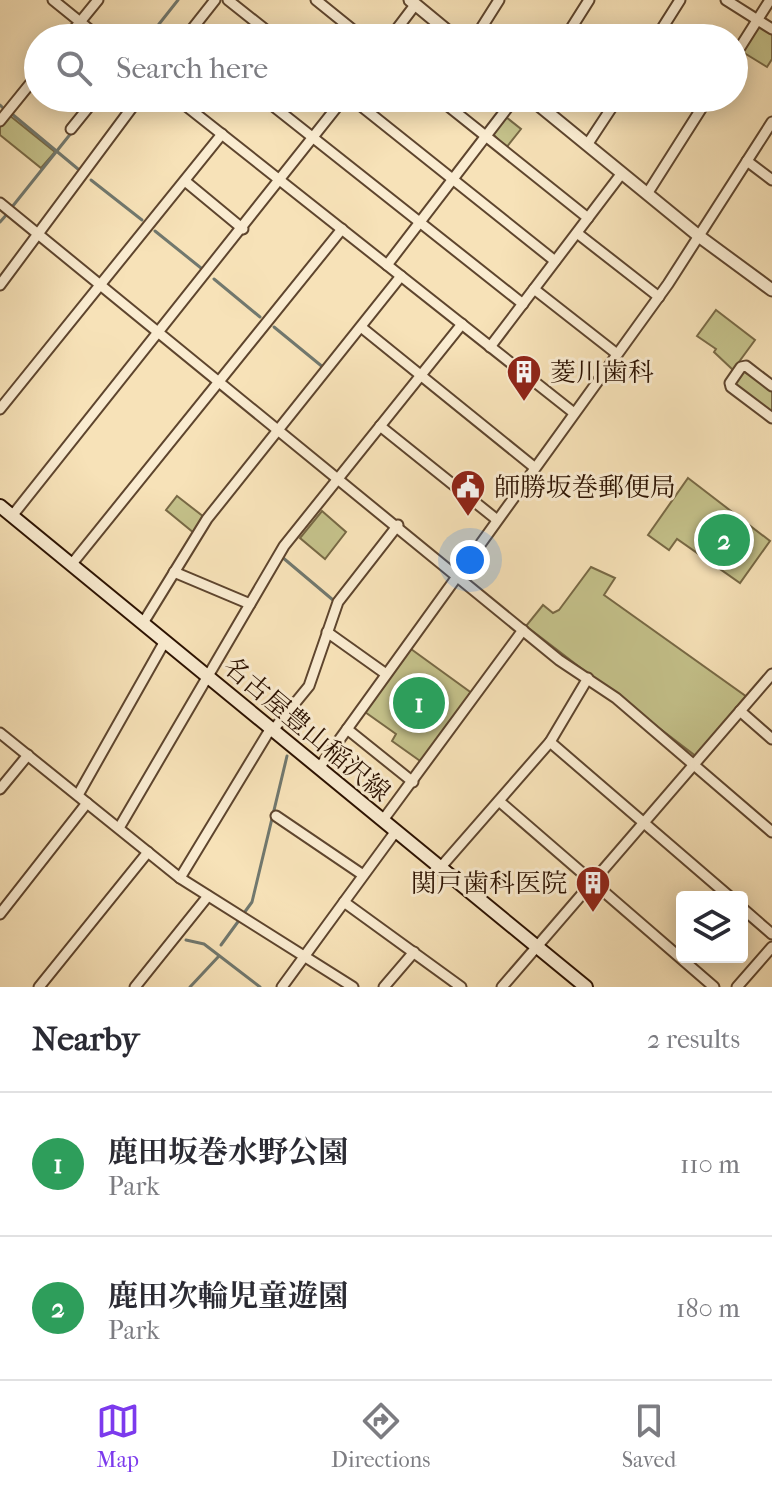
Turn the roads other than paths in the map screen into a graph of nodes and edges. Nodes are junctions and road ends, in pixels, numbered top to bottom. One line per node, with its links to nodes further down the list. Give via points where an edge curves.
1 (53, 0): 13 (street)
2 (98, 0): 13 (street)
3 (215, 0): 15 (street)
4 (228, 0): 16 (street)
5 (316, 0): 17 (street)
6 (499, 0): 20 (street)
7 (589, 0): 21 (street)
8 (680, 0): 22 (street)
9 (726, 0): 12 (street)
10 (770, 0): 12 (street)
11 (412, 2): 18 (street); 19 (street)
12 (758, 20): 23 (street); 24 (street)
13 (80, 22): 14 (street)
14 (82, 24)
15 (197, 24)
16 (258, 24)
17 (346, 24)
18 (399, 24)
19 (439, 24)
20 (484, 24)
21 (574, 24)
22 (665, 24)
23 (772, 29)
24 (748, 35)
25 (24, 91): 37 (street)
26 (85, 112): 39 (street)
27 (129, 112): 57 (street)
28 (194, 112): 40 (street)
29 (281, 112): 42 (street)
30 (334, 112): 42 (street)
31 (369, 112): 46 (street)
32 (456, 112): 41 (street)
33 (504, 112): 41 (street)
34 (547, 112): 43 (street)
35 (609, 112): 43 (street)
36 (699, 112): 50 (street)
37 (0, 121)
38 (772, 122): 44 (street)
39 (71, 129)
40 (222, 134): 48 (street); 49 (street)
41 (486, 136): 46 (street); 52 (street)
42 (314, 138): 49 (street); 53 (street)
43 (587, 145): 45 (street)
44 (747, 161): 47 (street); 58 (street)
45 (622, 173): 50 (street); 52 (street)
46 (453, 179): 53 (street); 59 (street)
47 (772, 180)
48 (185, 181): 54 (street); 62 (street)
49 (281, 181): 54 (street); 55 (street)
50 (647, 194): 58 (street)
51 (0, 203): 57 (street)
52 (588, 218): 56 (street)
53 (420, 222): 60 (street); 67 (street)
54 (243, 229): 70 (street)
55 (342, 229): 60 (street); 74 (street)
56 (577, 233): 59 (street); 66 (street)
57 (40, 236): 62 (street); 63 (street)
58 (700, 237): 65 (street); 66 (street)
59 (555, 261): 64 (street)
60 (387, 265): 61 (street)
61 (401, 276): 68 (street); 69 (street)
62 (101, 284): 70 (street); 76 (street)
63 (0, 285)
64 (534, 289): 67 (street); 72 (street)
65 (772, 290)
66 (659, 297): 72 (street)
67 (523, 304): 71 (street)
68 (462, 324): 71 (street); 73 (street)
69 (361, 327): 73 (street); 80 (street)
70 (160, 332): 74 (street); 83 (street)
71 (490, 347): 77 (street)
72 (617, 354): 77 (street)
73 (421, 375): 79 (street); 81 (street)
74 (220, 381): 80 (street); 86 (street)
75 (772, 386): 78 (street, via 746,366 730,383)
76 (0, 409)
77 (574, 413): 81 (street)
78 (772, 418)
79 (380, 426): 82 (street); 84 (street)
80 (279, 429): 82 (street); 87 (street, via 207,519)
81 (534, 467): 84 (street)
82 (339, 478): 85 (street); 89 (street, via 284,546)
83 (4, 511): 86 (main road, 名古屋豊山稲沢線)
84 (496, 519): 88 (street)
85 (398, 525): 88 (street); 92 (street, via 338,602)
86 (71, 565): 90 (main road, 名古屋豊山稲沢線)
87 (174, 572): 89 (street); 90 (street)
88 (457, 573): 91 (street); 94 (street)
89 (250, 604): 96 (street)
90 (143, 623): 93 (main road, 名古屋豊山稲沢線)
91 (523, 630): 97 (street); 107 (street)
92 (327, 632): 94 (street); 99 (street, via 309,686)
93 (165, 641): 96 (main road, 名古屋豊山稲沢線); 109 (street)
94 (386, 674): 100 (street)
95 (772, 674): 98 (street)
96 (208, 676): 99 (main road, 名古屋豊山稲沢線); 115 (street)
97 (588, 678): 103 (street); 105 (street)
98 (740, 711): 102 (street); 105 (street)
99 (272, 729): 106 (main road, 名古屋豊山稲沢線); 121 (street)
100 (347, 729): 106 (street); 107 (street)
101 (0, 733): 104 (street)
102 (772, 739)
103 (550, 742): 110 (street); 114 (street)
104 (28, 755): 108 (street); 109 (street)
105 (695, 764): 114 (street); 117 (street)
106 (319, 768): 113 (main road, 名古屋豊山稲沢線)
107 (413, 782): 113 (street)
108 (0, 789)
109 (78, 795): 111 (street)
110 (499, 801): 119 (street); 122 (street)
111 (87, 803): 115 (street); 127 (street)
112 (276, 816): 120 (street)
113 (383, 820): 116 (main road, 名古屋豊山稲沢線)
114 (644, 822): 122 (street); 123 (street)
115 (119, 828): 118 (street)
116 (396, 831): 119 (main road, 名古屋豊山稲沢線); 120 (street)
117 (772, 832)
118 (148, 852): 121 (street); 133 (street)
119 (440, 868): 129 (main road, 名古屋豊山稲沢線)
120 (363, 875): 125 (street)
121 (180, 878): 124 (street)
122 (592, 881): 129 (street); 141 (street)
123 (723, 891)
124 (208, 896): 132 (street); 134 (street)
125 (344, 902): 131 (street); 132 (street)
126 (748, 913): 128 (street)
127 (0, 914)
128 (772, 934)
129 (536, 946): 139 (street); 140 (main road, 名古屋豊山稲沢線)
130 (772, 947): 142 (street)
131 (414, 952): 137 (street); 138 (street)
132 (305, 957): 135 (street); 136 (street)
133 (39, 987)
134 (135, 987)
135 (282, 987)
136 (353, 987)
137 (384, 987)
138 (461, 987)
139 (502, 987)
140 (586, 987)
141 (714, 987)
142 (737, 987)

